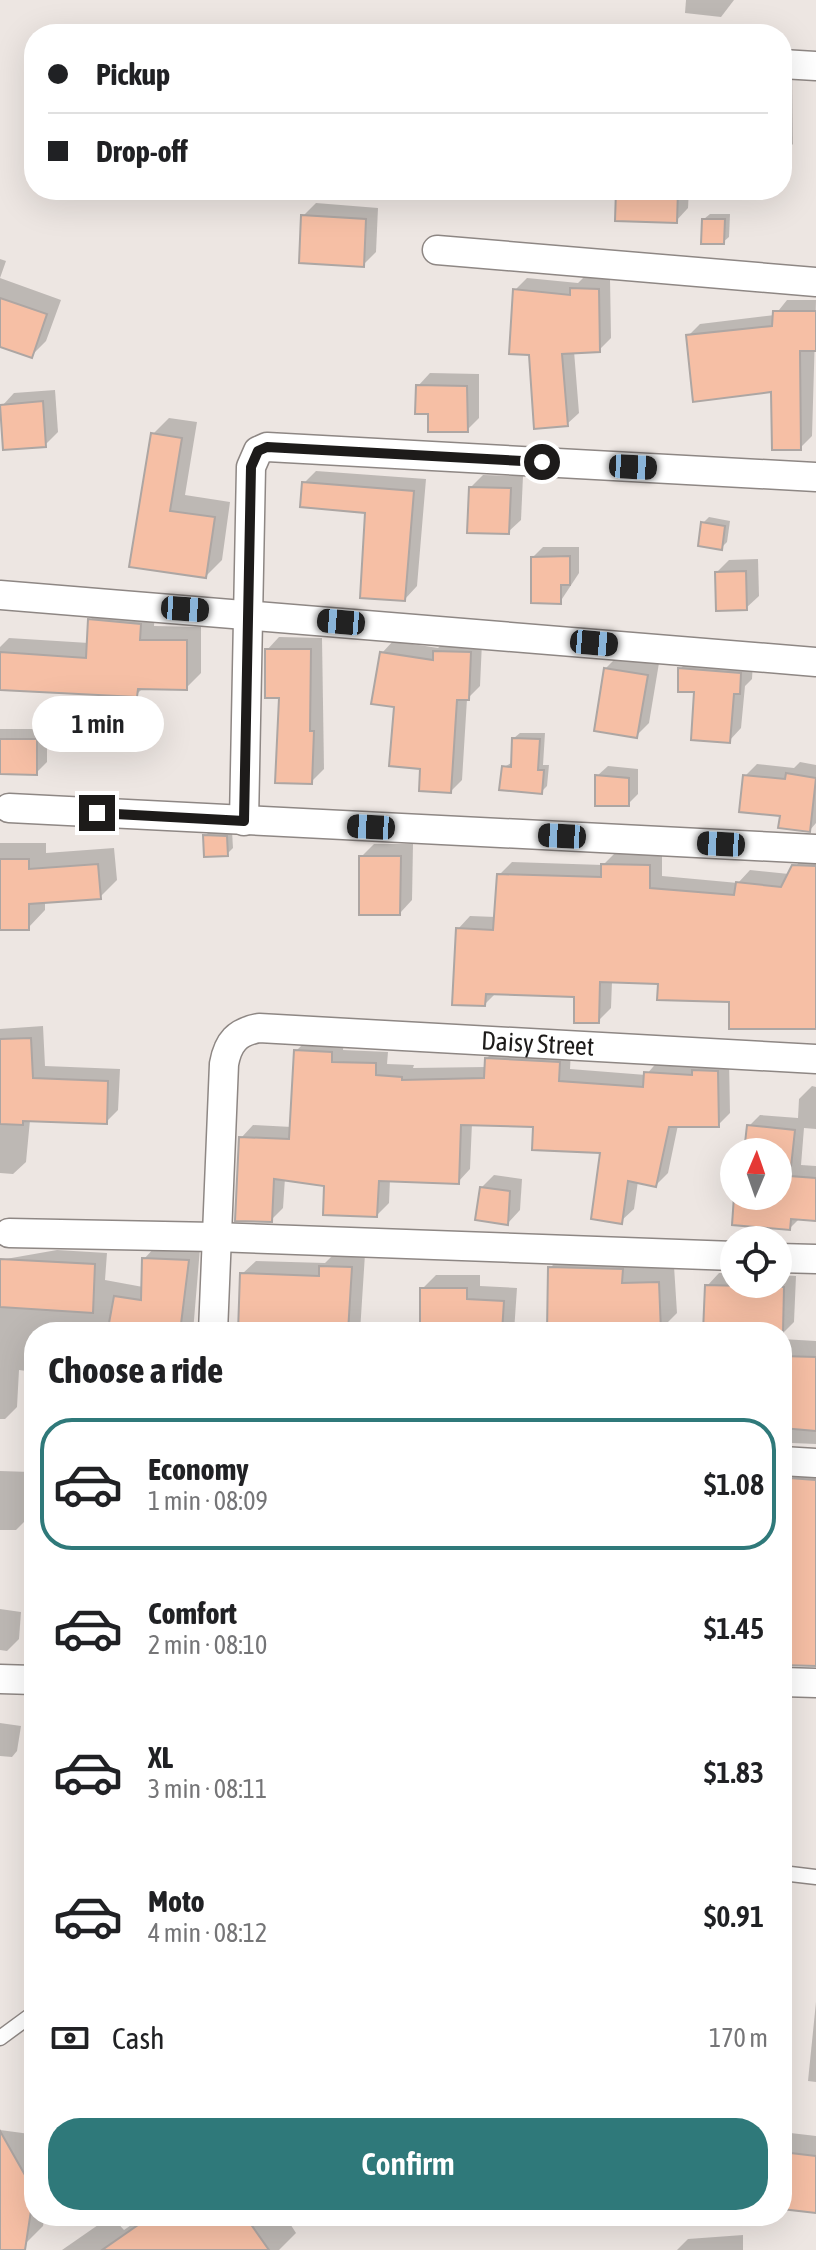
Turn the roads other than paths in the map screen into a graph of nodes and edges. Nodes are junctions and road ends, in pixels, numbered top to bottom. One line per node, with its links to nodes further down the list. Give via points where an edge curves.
1 (792, 65): 2 (street)
2 (816, 66)
3 (437, 250): 4 (street)
4 (816, 282)
5 (816, 477): 7 (street, via 267,447 258,451 251,467)
6 (0, 595): 7 (street)
7 (246, 613): 8 (street); 10 (street)
8 (816, 662)
9 (9, 808): 10 (street)
10 (244, 821): 11 (street)
11 (816, 849)
12 (816, 1059): 14 (street, Daisy Street, via 245,1031 227,1049)
13 (9, 1233): 14 (street)
14 (215, 1237): 15 (street); 18 (street)
15 (720, 1255)
16 (792, 1258): 17 (street)
17 (816, 1259)
18 (213, 1322)
19 (792, 1462): 20 (street)
20 (816, 1463)
21 (0, 1679): 22 (street)
22 (24, 1680)
23 (792, 1682): 24 (street)
24 (816, 1683)
25 (792, 1874): 26 (lane)
26 (816, 1877)
27 (24, 2020): 28 (lane)
28 (0, 2038)

